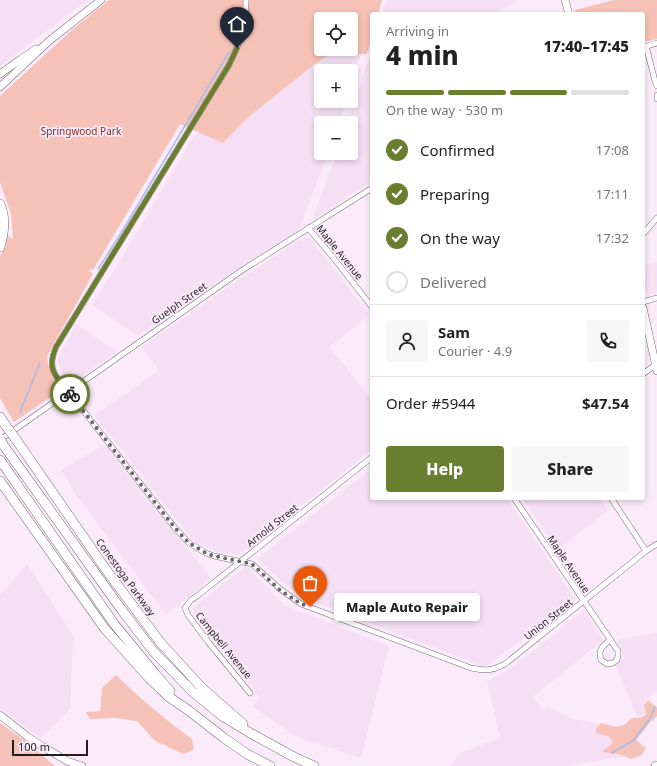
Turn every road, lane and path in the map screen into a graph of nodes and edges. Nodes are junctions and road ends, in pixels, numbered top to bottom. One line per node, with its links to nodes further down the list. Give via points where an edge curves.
1 (101, 0): 5 (street)
2 (246, 0): 25 (street, Union Street, via 246,20 229,65 56,347 52,364 54,372)
3 (565, 0): 4 (street)
4 (568, 12)
5 (49, 40): 8 (street); 10 (street)
6 (657, 44): 7 (street)
7 (645, 47): 9 (street)
8 (0, 74)
9 (657, 86)
10 (0, 87)
11 (657, 96): 12 (street)
12 (657, 100)
13 (370, 189): 16 (street, Guelph Street)
14 (0, 204): 18 (highway, via 4,231)
15 (657, 218): 17 (street)
16 (308, 228): 21 (street, Maple Avenue); 25 (street, Guelph Street, via 241,271)
17 (645, 232)
18 (0, 247)
19 (657, 298): 20 (street)
20 (645, 301)
21 (370, 304)
22 (645, 326): 23 (street)
23 (656, 368): 24 (street)
24 (645, 373)
25 (68, 392): 27 (street, Guelph Street); 35 (street, Union Street, via 189,543 214,556)
26 (2, 419): 42 (highway, Conestoga Parkway, bridge, via 107,571 160,642 202,688)
27 (1, 442): 42 (highway, Conestoga Parkway, via 153,651 193,692 222,716)
28 (370, 459): 35 (street, Arnold Street)
29 (0, 460): 40 (highway, via 115,625)
30 (0, 481): 40 (highway, via 105,629 148,678)
31 (515, 500): 36 (street, Maple Avenue)
32 (612, 500): 34 (street)
33 (657, 544): 34 (street, Union Street)
34 (646, 551): 36 (street, Union Street)
35 (240, 562): 36 (street, Union Street, via 252,564 280,590 301,604 471,668 485,670 496,669 505,664); 37 (street, Arnold Street)
36 (584, 601): 38 (street, Maple Avenue)
37 (185, 608): 39 (street, Campbell Avenue, via 209,643)
38 (610, 640): 38 (street, Maple Avenue, via 600,654 607,664 613,663 618,656 618,651)
39 (250, 693)
40 (188, 710): 44 (highway, via 224,738)
41 (0, 715): 43 (street, via 42,746 67,761)
42 (252, 734): 45 (highway, Conestoga Parkway)
43 (82, 766)
44 (270, 766)
45 (314, 766)

